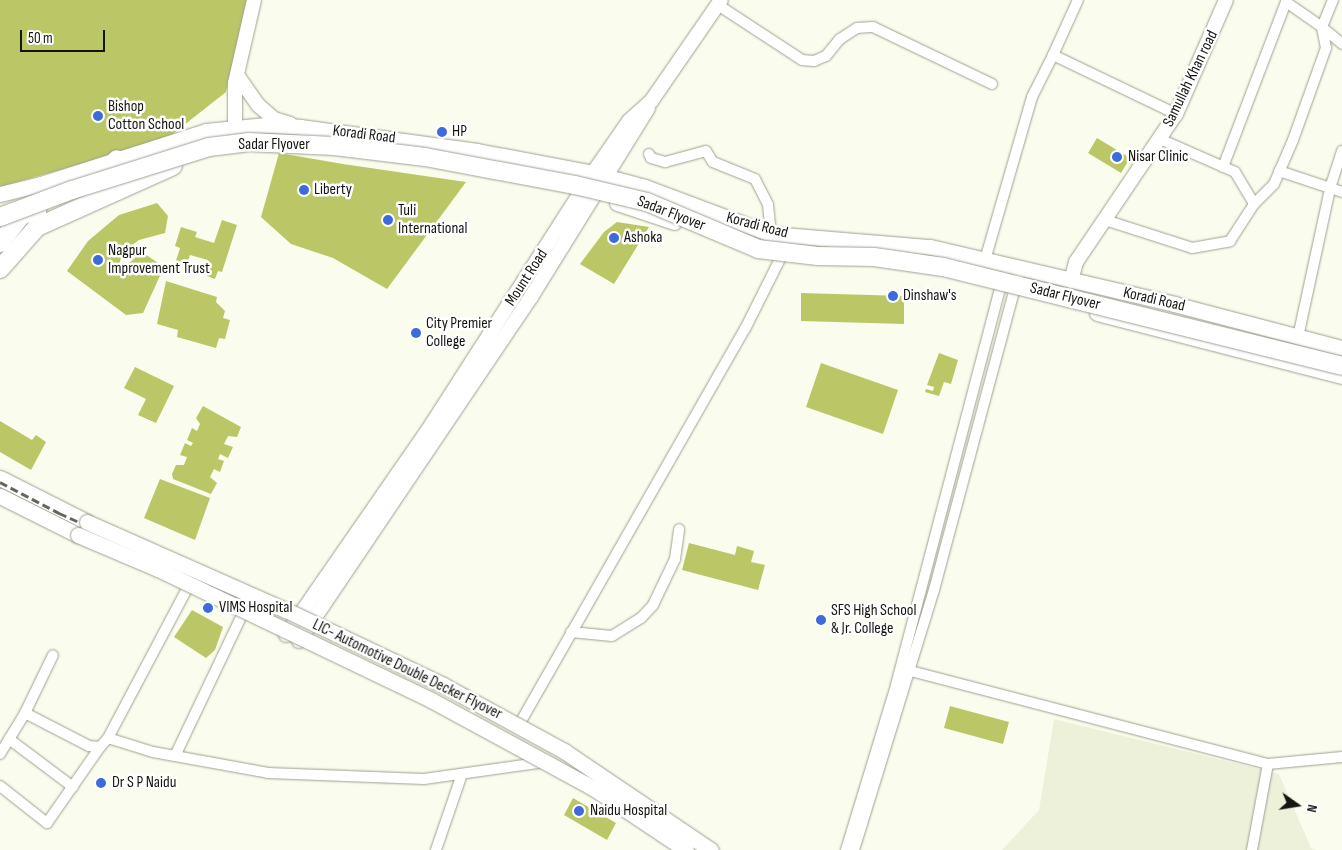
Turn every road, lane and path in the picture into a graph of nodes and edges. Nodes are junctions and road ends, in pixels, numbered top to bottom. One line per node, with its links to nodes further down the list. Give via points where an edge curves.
1 (254, 0): 10 (main road)
2 (1078, 0): 9 (street)
3 (1226, 0): 12 (main road, Samullah Khan road)
4 (1333, 0): 7 (street)
5 (720, 1): 11 (street, via 802,60 814,61 826,56 840,39 857,28 874,27); 22 (main road, via 652,100 629,121)
6 (1284, 1): 7 (street); 20 (street)
7 (1322, 27): 8 (street); 21 (street, via 1326,48)
8 (1342, 44)
9 (1053, 54): 12 (street); 34 (street, via 1032,97)
10 (237, 76): 13 (main road); 14 (main road, via 258,105 274,119)
11 (992, 84)
12 (1176, 114): 15 (main road, Samullah Khan road)
13 (234, 127): 14 (main road, Koradi Road); 16 (main road); 19 (main road, Koradi Road, via 206,131)
14 (300, 127): 22 (main road, Koradi Road, via 477,151)
15 (1160, 139): 20 (street); 30 (main road, Samullah Khan road)
16 (236, 149): 26 (main road, via 264,148 345,155 457,170); 32 (highway, via 181,163 103,195)
17 (1342, 151): 23 (street)
18 (649, 154): 31 (street, via 651,158 666,162 706,150 713,162 755,179 768,205)
19 (118, 159): 25 (main road, Koradi Road); 32 (highway, via 87,190 21,216)
20 (1223, 167): 27 (street, via 1235,172)
21 (1279, 171): 23 (street); 27 (street, via 1274,184)
22 (600, 174): 26 (main road); 31 (main road, Koradi Road, via 645,186)
23 (1330, 190): 24 (street); 39 (street)
24 (1342, 192)
25 (0, 194)
26 (587, 195): 33 (main road, via 659,216 734,247); 51 (main road, via 531,297)
27 (1254, 204): 30 (street, via 1230,241 1192,248)
28 (0, 206): 41 (highway, Sadar Flyover, via 209,140 243,135 319,136 455,155 613,185 644,194 758,240 792,246 911,254 951,261)
29 (0, 217): 42 (highway, Sadar Flyover, bridge, via 72,190 209,147 256,142 334,146 425,157 574,185 647,202 758,249 818,256 874,257 943,266)
30 (1105, 220): 37 (main road, Samullah Khan road, via 1076,262)
31 (771, 234): 34 (main road, Koradi Road, via 908,243)
32 (8, 241): 36 (highway)
33 (780, 259): 38 (main road, via 905,266); 52 (street, via 745,329)
34 (985, 260): 35 (main road, Koradi Road)
35 (1013, 267): 37 (main road, Koradi Road); 38 (street); 38 (street)
36 (0, 269)
37 (1071, 281): 39 (main road, Koradi Road)
38 (1007, 290): 43 (main road); 56 (street); 56 (street, via 934,590)
39 (1298, 337): 40 (main road, Koradi Road)
40 (1342, 348)
41 (1342, 360)
42 (1342, 366)
43 (1342, 376)
44 (0, 478): 46 (main road, LIC- Automotive Double Decker Flyover)
45 (0, 496): 48 (main road, LIC- Automotive Double Decker Flyover)
46 (87, 522): 51 (main road, via 105,523); 70 (main road, LIC- Automotive Double Decker Flyover, bridge, via 286,610 443,685 564,751)
47 (679, 529): 52 (street, via 675,559 653,605 641,618 612,636)
48 (78, 535): 49 (main road, via 93,548); 73 (main road, LIC- Automotive Double Decker Flyover, bridge, via 158,569 432,700 593,788)
49 (188, 587): 50 (main road); 59 (street)
50 (242, 615): 53 (main road); 63 (street)
51 (307, 616): 53 (main road); 54 (main road); 58 (main road, via 437,677)
52 (572, 632): 58 (street)
53 (286, 635): 54 (main road)
54 (299, 641): 65 (main road, via 426,702)
55 (53, 655): 57 (street)
56 (905, 669): 66 (street); 74 (street); 75 (street)
57 (25, 713): 60 (street); 61 (street, via 89,746)
58 (520, 723): 70 (main road, via 609,774)
59 (108, 738): 61 (street); 63 (street)
60 (9, 739): 62 (street); 69 (street)
61 (100, 747): 69 (street)
62 (0, 754)
63 (175, 756): 67 (street, via 268,773 424,779)
64 (1342, 757): 66 (street)
65 (538, 764): 67 (street); 72 (main road, via 594,794)
66 (1268, 764): 76 (street)
67 (462, 774): 71 (street)
68 (0, 786): 69 (street, via 47,823)
69 (73, 787)
70 (712, 849)
71 (436, 850)
72 (677, 850)
73 (686, 850)
74 (846, 850)
75 (854, 850)
76 (1252, 850)

